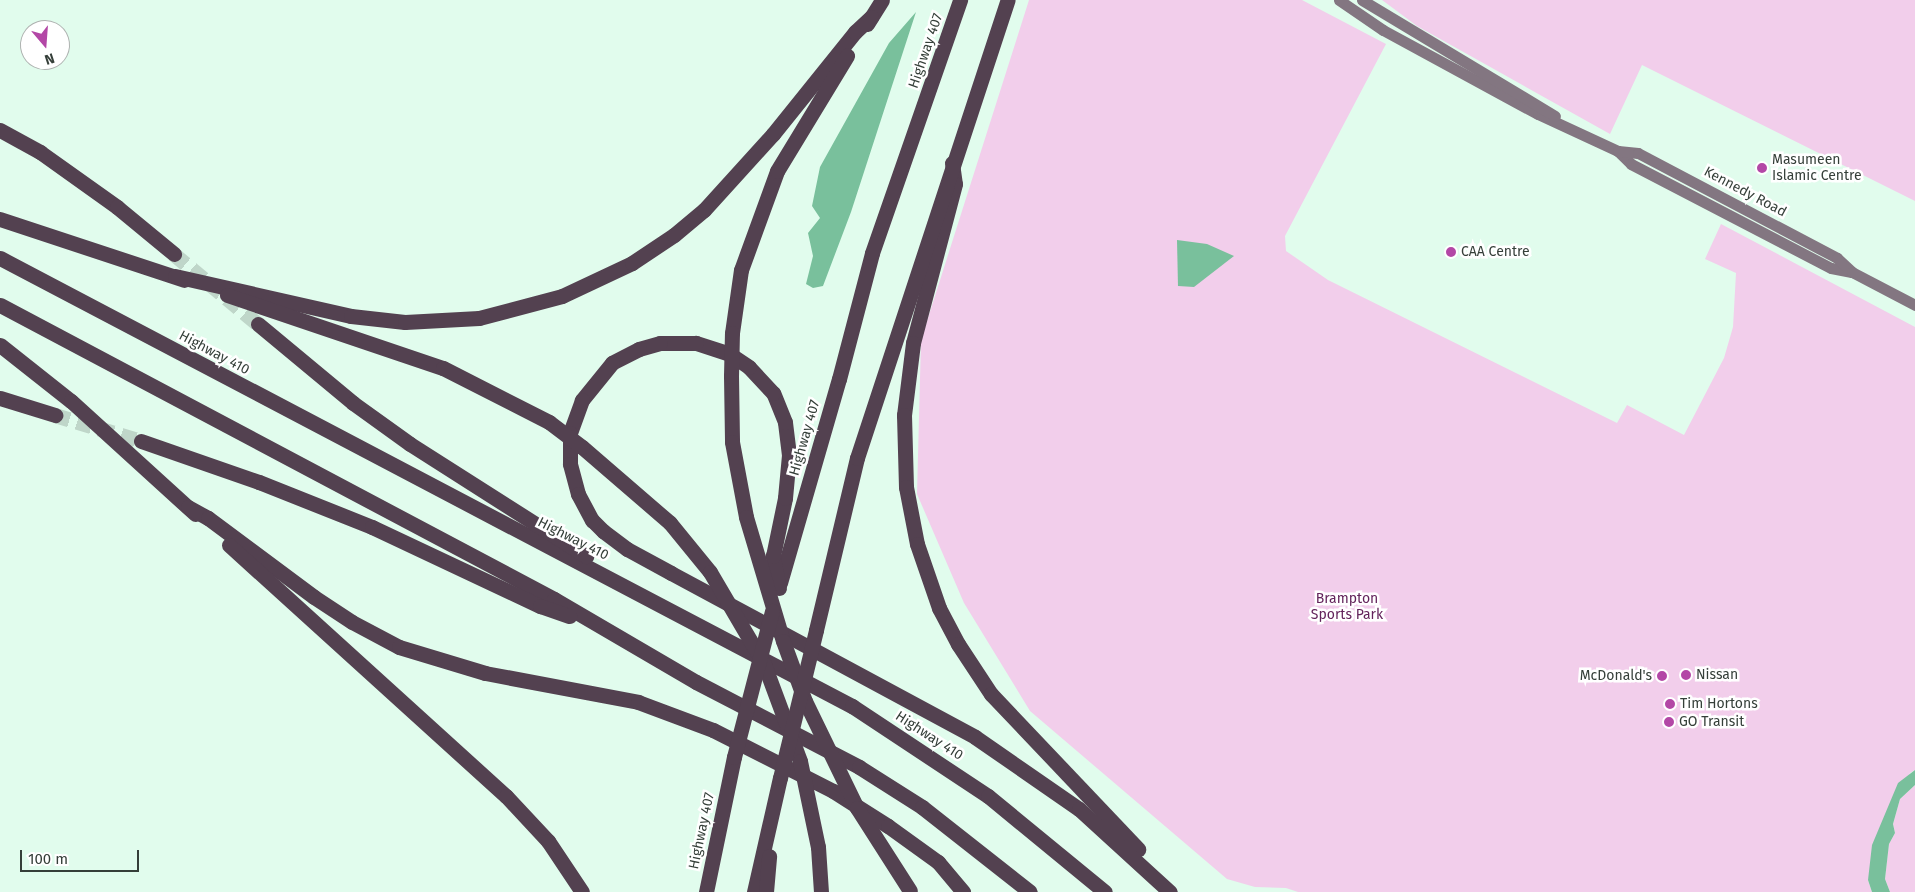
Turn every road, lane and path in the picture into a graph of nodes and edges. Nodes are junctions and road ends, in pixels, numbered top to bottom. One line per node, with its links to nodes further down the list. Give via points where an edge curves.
1 (882, 0): 6 (highway)
2 (960, 0): 23 (highway, Highway 407, via 872,253)
3 (1008, 0): 9 (highway)
4 (1339, 0): 7 (main road, Kennedy Road, via 1398,38 1538,114)
5 (1362, 0): 7 (main road, Kennedy Road, via 1541,106)
6 (872, 17): 13 (highway, via 855,32 773,134 704,210 632,264 562,296 479,318 405,322 351,316); 31 (highway, bridge, via 777,171 741,270 732,333 732,442 746,517 782,641 805,701 857,808)
7 (1571, 128): 14 (main road, Kennedy Road, via 1618,151 1631,164 1831,268 1852,272)
8 (0, 130): 11 (highway, via 40,152 117,207)
9 (952, 163): 25 (highway, bridge, via 857,458); 36 (highway, via 955,184 913,344 904,415 906,487 917,544 939,608 958,644 992,694)
10 (0, 219): 13 (highway)
11 (174, 254)
12 (0, 258): 22 (highway, Highway 410, via 397,468)
13 (175, 276): 30 (highway, bridge, via 443,368 549,422 670,523 710,572 764,664 800,761 818,847)
14 (1915, 305)
15 (0, 306): 24 (highway, via 554,599)
16 (258, 324): 22 (highway, via 353,403 410,444 579,550)
17 (0, 345): 21 (highway, via 71,401)
18 (0, 398): 19 (highway)
19 (55, 415)
20 (141, 441): 24 (highway, via 363,523 540,606)
21 (188, 507): 26 (highway, via 506,796 548,841); 32 (highway, via 208,518 314,597 399,647 485,673 646,704 713,730 833,791 888,826 938,862)
22 (608, 575): 34 (highway, Highway 410, via 852,706 921,749 993,799)
23 (779, 588): 27 (highway, Highway 407, bridge, via 734,757); 35 (highway, via 773,556 785,498 789,455 784,422 772,393 749,367 730,354 696,343 660,343 639,349 612,363 582,400 570,433 570,464 578,494 603,531 671,574 975,737 1079,809)
24 (592, 624): 33 (highway, via 860,767 922,808)
25 (767, 835): 28 (highway); 29 (highway, via 770,862)
26 (582, 892)
27 (706, 892)
28 (754, 892)
29 (766, 892)
30 (821, 892)
31 (910, 892)
32 (963, 892)
33 (1030, 892)
34 (1105, 892)
35 (1170, 892)
36 (1178, 892)

